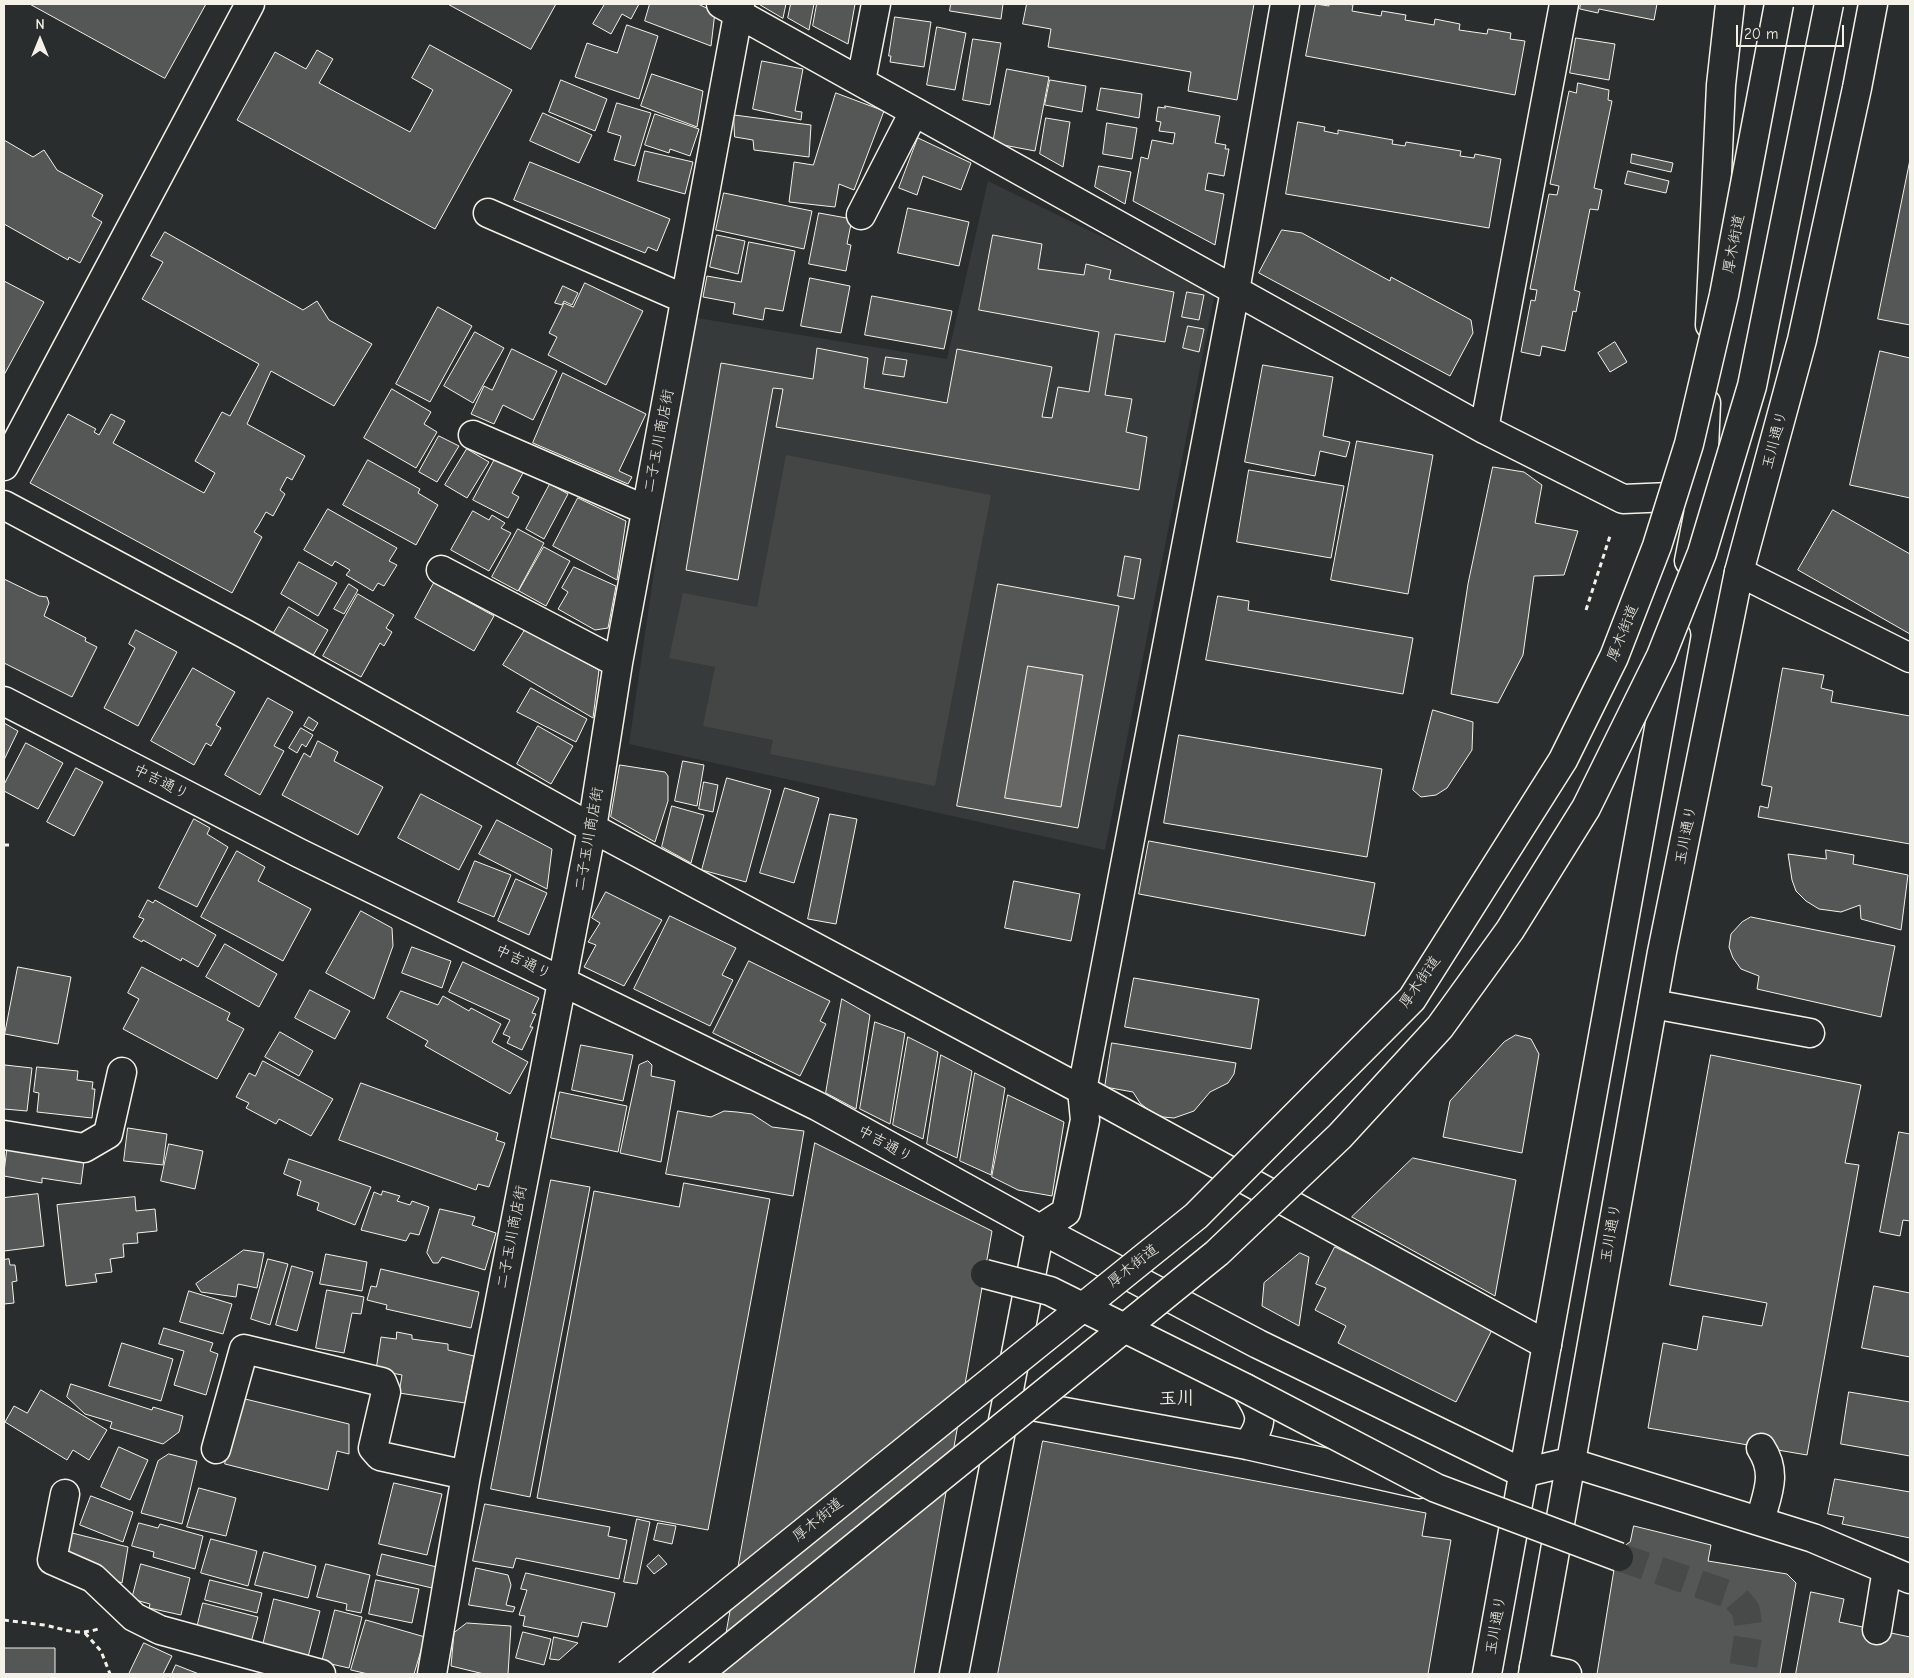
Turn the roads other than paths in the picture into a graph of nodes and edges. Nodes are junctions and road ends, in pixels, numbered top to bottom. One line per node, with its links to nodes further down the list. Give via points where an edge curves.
1 (250, 4): 18 (main road)
2 (876, 4): 10 (main road)
3 (1285, 4): 14 (main road)
4 (1564, 4): 16 (main road)
5 (1730, 4): 19 (main road, 玉川通り, via 1721,86)
6 (1779, 4): 54 (main road, 厚木街道, bridge, via 1724,295 1689,444 1657,546 1614,657 1563,760 1412,999 1196,1216)
7 (1830, 4): 55 (main road, bridge, via 1752,386 1702,553 1661,656 1586,808 1510,930 1440,1027 1340,1136 1217,1253)
8 (1873, 4): 23 (main road, 玉川通り, via 1802,340)
9 (733, 7): 10 (main road); 15 (main road, 二子玉川商店街)
10 (861, 81): 11 (main road)
11 (914, 112): 13 (main road); 14 (main road)
12 (488, 213): 15 (main road)
13 (861, 214)
14 (1235, 291): 16 (main road); 32 (main road)
15 (686, 299): 21 (main road, 二子玉川商店街)
16 (1484, 429): 19 (main road, via 1623,499)
17 (473, 434): 21 (main road)
18 (4, 466)
19 (1702, 495): 36 (main road, 玉川通り)
20 (4, 505): 27 (main road, via 245,634)
21 (646, 510): 25 (main road, 二子玉川商店街)
22 (441, 570): 25 (main road)
23 (1739, 572): 24 (main road); 29 (main road, 玉川通り)
24 (1910, 658)
25 (618, 664): 27 (main road, 二子玉川商店街)
26 (4, 701): 28 (main road, 中吉通り, via 300,853)
27 (592, 828): 28 (main road, 二子玉川商店街); 32 (main road)
28 (563, 982): 34 (main road, 中吉通り, via 817,1106); 44 (main road, 二子玉川商店街)
29 (1653, 1004): 30 (main road); 42 (main road, 玉川通り)
30 (1810, 1033)
31 (122, 1072): 33 (main road, via 108,1134 84,1148)
32 (1082, 1090): 34 (main road, via 1085,1120 1066,1212); 36 (main road)
33 (4, 1135)
34 (1040, 1229): 38 (main road); 43 (main road, 中吉通り, via 1258,1344)
35 (985, 1274): 37 (main road, bridge, via 1050,1291)
36 (1547, 1346): 43 (main road, 玉川通り)
37 (1245, 1388): 39 (main road, via 1257,1406 1260,1420 1256,1434); 45 (main road, bridge)
38 (1006, 1401): 39 (main road); 56 (main road)
39 (1247, 1445): 45 (main road, bridge)
40 (1762, 1448): 47 (main road, via 1771,1470)
41 (216, 1449): 44 (main road, via 244,1349 382,1382 386,1392 373,1448 380,1456)
42 (1569, 1462): 43 (main road); 47 (main road); 51 (main road, 玉川通り)
43 (1523, 1473): 57 (main road, 玉川通り)
44 (466, 1475): 53 (main road, 二子玉川商店街)
45 (1436, 1488): 48 (main road, bridge)
46 (66, 1494): 52 (main road, via 52,1560 93,1578 134,1617 160,1630)
47 (1760, 1521): 49 (main road, via 1813,1538)
48 (1619, 1557)
49 (1899, 1574): 50 (main road)
50 (1876, 1630)
51 (1533, 1671): 58 (main road)
52 (321, 1674)
53 (432, 1674)
54 (628, 1674)
55 (698, 1674)
56 (954, 1674)
57 (1487, 1674)
58 (1567, 1674)

